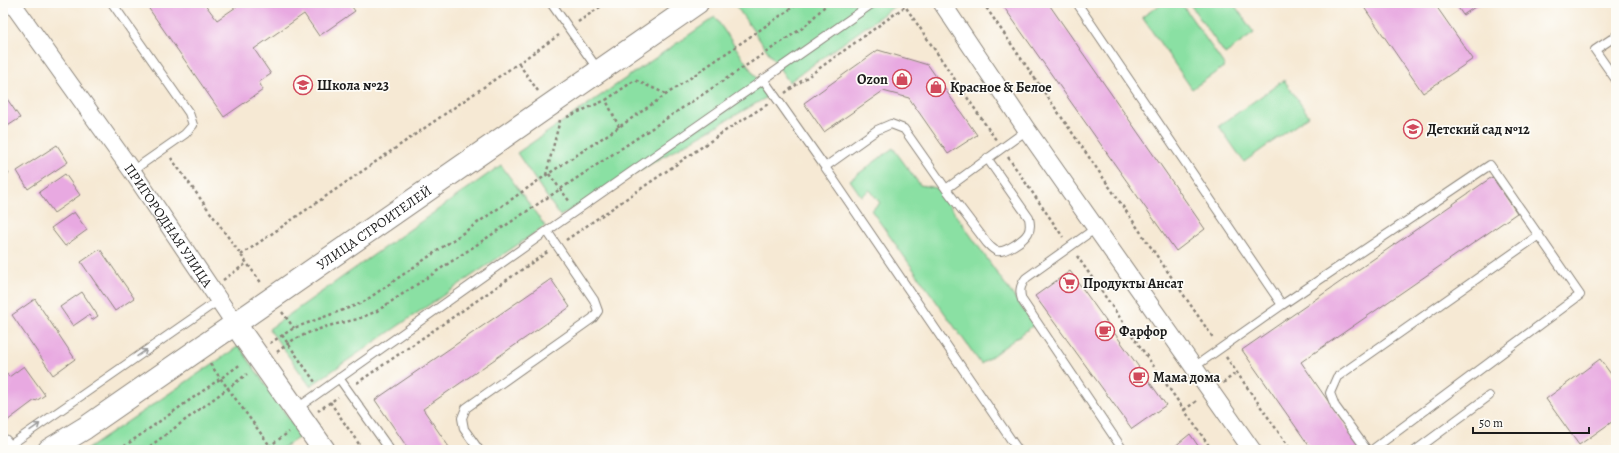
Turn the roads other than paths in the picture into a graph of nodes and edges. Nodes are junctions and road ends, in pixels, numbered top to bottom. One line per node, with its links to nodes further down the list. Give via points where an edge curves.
1 (12, 3): 15 (street, ПРИГОРОДНАЯ УЛИЦА)
2 (112, 3): 15 (lane, via 189,113 193,125 185,134)
3 (551, 3): 9 (lane)
4 (697, 3): 9 (street, УЛИЦА СТРОИТЕЛЕЙ)
5 (874, 3): 10 (lane)
6 (942, 3): 12 (street)
7 (1079, 3): 21 (lane)
8 (1616, 36): 11 (lane, via 1595,50)
9 (599, 71): 22 (street, УЛИЦА СТРОИТЕЛЕЙ)
10 (763, 79): 14 (lane); 18 (lane)
11 (1616, 80)
12 (1027, 130): 13 (lane); 17 (street)
13 (987, 158): 16 (lane); 16 (lane, via 1029,218 1031,226 1028,234 1022,239 1005,251 992,249)
14 (825, 167): 16 (lane, via 878,130 891,124 904,129); 33 (lane)
15 (132, 171): 20 (street, ПРИГОРОДНАЯ УЛИЦА)
16 (946, 189)
17 (1096, 228): 23 (street); 34 (lane, via 1026,278 1019,291 1022,300)
18 (547, 231): 24 (lane); 32 (lane, via 594,300 598,311 593,318 466,408 462,418 464,428)
19 (1538, 235): 21 (lane, via 1490,165); 35 (lane, via 1337,377 1330,393 1335,406); 36 (lane, via 1580,295)
20 (219, 300): 22 (street, ПРИГОРОДНАЯ УЛИЦА); 27 (lane, one-way to 20)
21 (1282, 305): 23 (lane)
22 (235, 324): 26 (street, ПРИГОРОДНАЯ УЛИЦА); 29 (street, УЛИЦА СТРОИТЕЛЕЙ)
23 (1194, 367): 28 (street)
24 (339, 378): 26 (lane); 31 (lane)
25 (1489, 396): 37 (lane)
26 (299, 416): 30 (street, ПРИГОРОДНАЯ УЛИЦА)
27 (5, 448)
28 (1250, 449)
29 (49, 450)
30 (324, 450)
31 (390, 450)
32 (479, 450)
33 (1018, 450)
34 (1123, 450)
35 (1368, 450)
36 (1372, 450)
37 (1416, 450)

